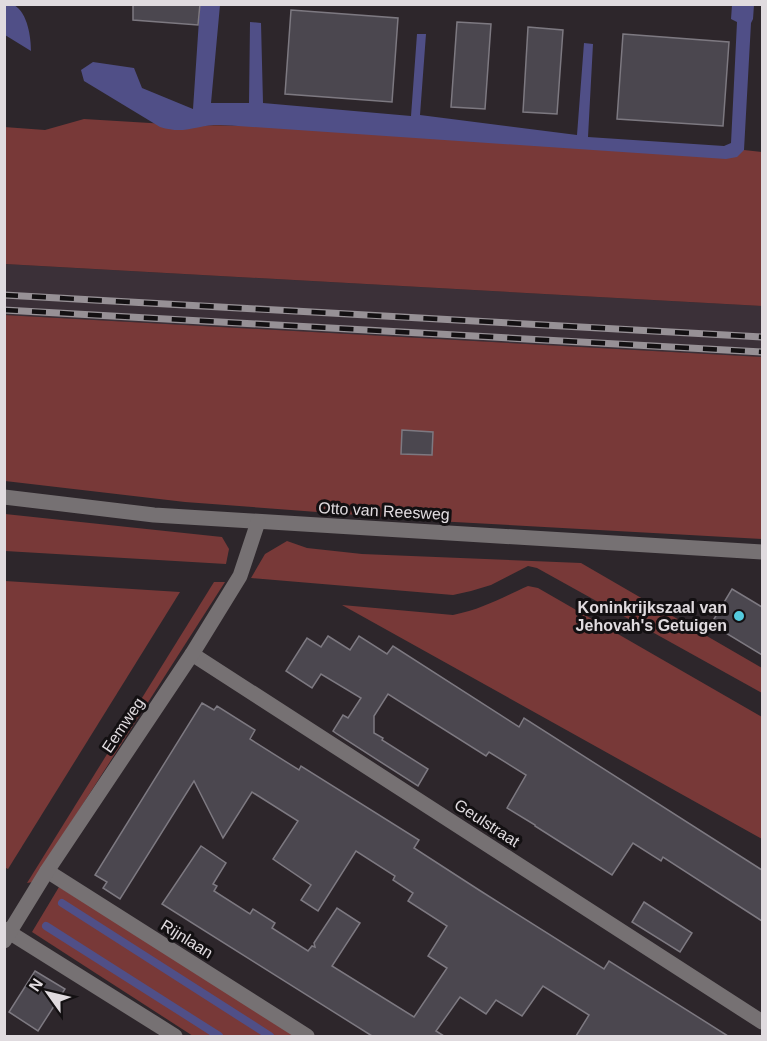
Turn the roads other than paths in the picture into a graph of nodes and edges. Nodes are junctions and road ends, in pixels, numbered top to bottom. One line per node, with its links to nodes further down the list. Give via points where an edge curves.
1 (4, 497): 2 (street, Otto van Reesweg, via 154,515)
2 (258, 522): 3 (street, Otto van Reesweg); 4 (street, Eemweg, via 240,576)
3 (762, 552)
4 (192, 654): 5 (street, Eemweg); 7 (street, Geulstraat)
5 (47, 871): 6 (street, Eemweg); 9 (street, Rijnlaan)
6 (6, 934): 8 (street)
7 (762, 1022)
8 (175, 1036)
9 (307, 1036)

